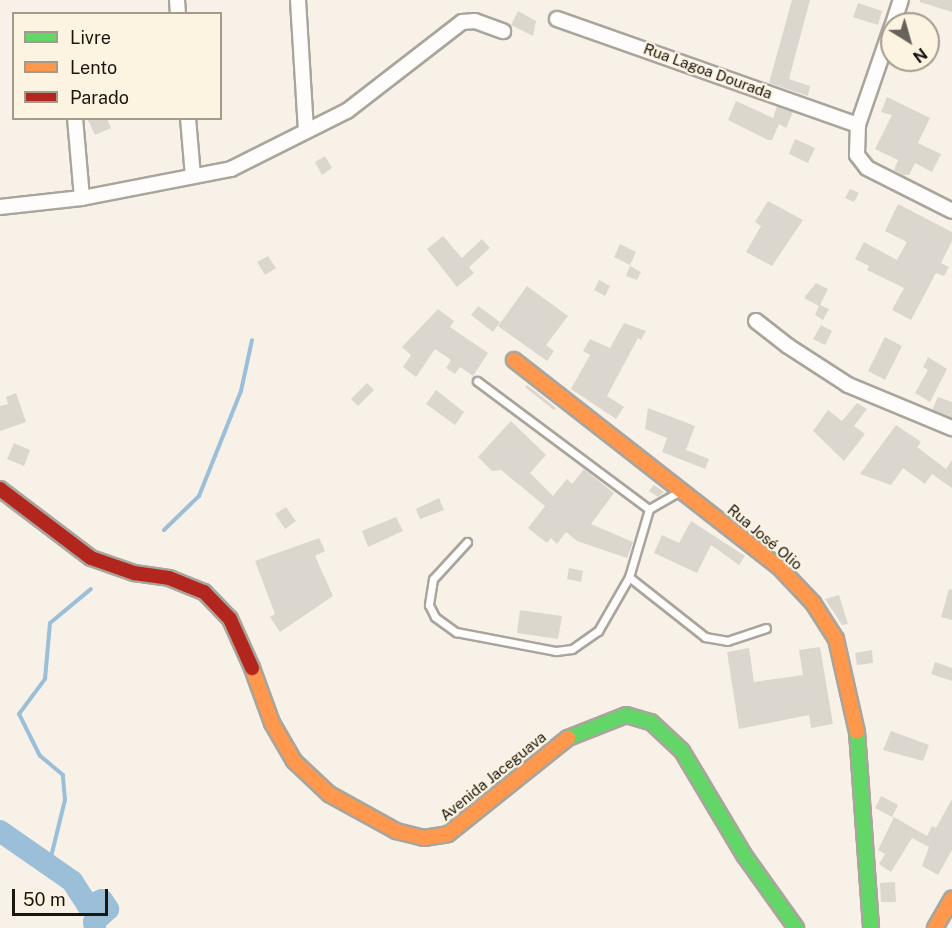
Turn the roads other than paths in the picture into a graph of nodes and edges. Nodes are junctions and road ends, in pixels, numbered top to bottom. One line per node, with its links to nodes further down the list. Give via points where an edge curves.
1 (298, 0): 8 (street)
2 (557, 19): 7 (street, Rua Lagoa Dourada)
3 (503, 31): 8 (street, via 476,21 462,22 375,93)
4 (880, 61): 7 (street)
5 (75, 120): 10 (street)
6 (188, 120): 9 (street)
7 (858, 126): 12 (street, via 855,141 861,163)
8 (306, 131): 9 (street, via 231,169)
9 (193, 176): 10 (street)
10 (82, 198): 11 (street)
11 (0, 207)
12 (952, 211)
13 (756, 321): 16 (street, via 848,385)
14 (514, 360): 18 (main road, Rua José Olio)
15 (477, 381): 19 (lane)
16 (952, 428)
17 (0, 489): 24 (main road, Avenida Jaceguava, via 91,558 134,573 169,578 204,592 239,634 272,723 294,761 329,794 396,831 424,838 448,834 542,756 582,730 626,715 651,722 682,751 744,855)
18 (680, 490): 19 (lane); 25 (main road, Rua José Olio, via 779,567 813,603 836,639 856,715)
19 (649, 509): 21 (lane)
20 (467, 542): 21 (lane, via 433,579 429,592 429,605 435,617 456,632 556,651 572,649 598,631)
21 (628, 577): 22 (lane, via 705,637 727,641)
22 (766, 628)
23 (952, 899): 26 (main road)
24 (796, 928)
25 (871, 928)
26 (935, 928)

